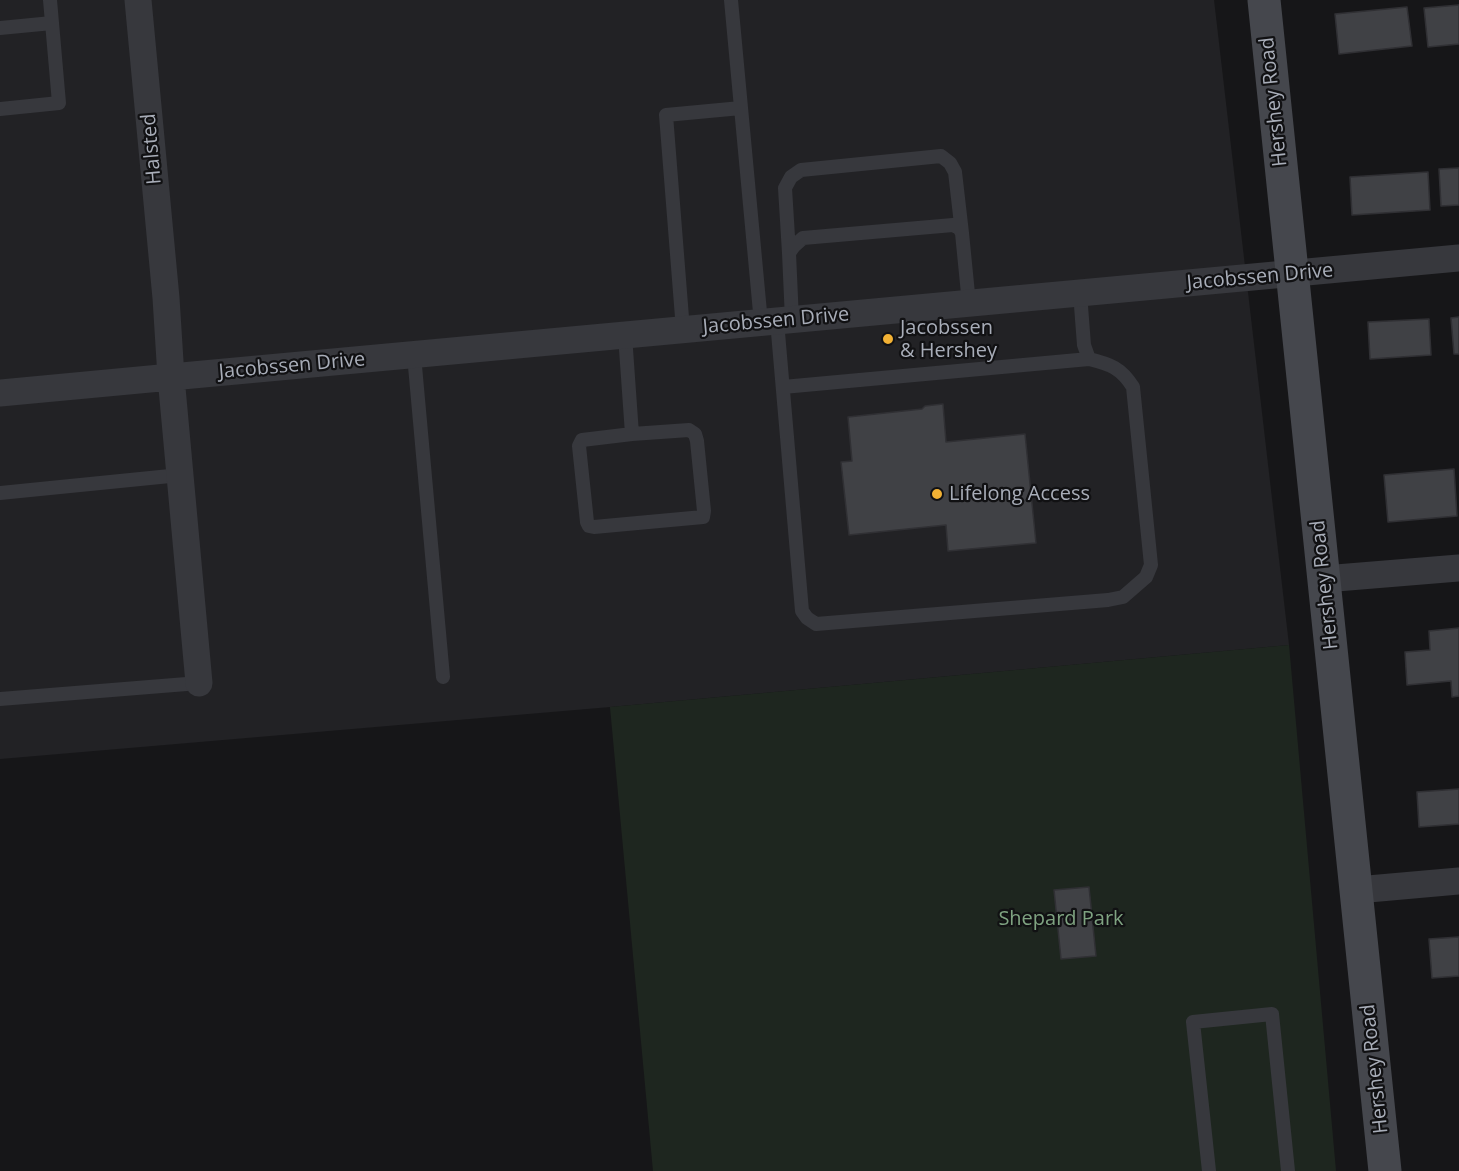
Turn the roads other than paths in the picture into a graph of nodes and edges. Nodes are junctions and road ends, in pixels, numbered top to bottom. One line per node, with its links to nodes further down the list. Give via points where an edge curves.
1 (50, 0): 5 (lane)
2 (138, 0): 20 (street, Halsted)
3 (731, 0): 7 (lane)
4 (1264, 0): 12 (main road, Hershey Road)
5 (52, 23): 6 (lane); 8 (lane, via 59,103)
6 (0, 28)
7 (741, 108): 15 (lane); 16 (lane, via 666,115)
8 (0, 109)
9 (962, 233): 10 (lane, via 953,225 803,238); 10 (lane, via 956,172 941,156 801,170 785,188); 14 (lane)
10 (789, 253): 15 (lane)
11 (1459, 258): 12 (street, Jacobssen Drive)
12 (1291, 274): 13 (street, Jacobssen Drive); 27 (main road, Hershey Road)
13 (1080, 293): 14 (street, Jacobssen Drive); 19 (lane, via 1084,345)
14 (969, 304): 15 (street, Jacobssen Drive)
15 (777, 321): 16 (street, Jacobssen Drive); 21 (lane)
16 (683, 330): 17 (street, Jacobssen Drive)
17 (625, 335): 18 (street, Jacobssen Drive); 23 (lane)
18 (414, 355): 20 (street, Jacobssen Drive); 28 (lane)
19 (1089, 359): 21 (lane); 21 (lane, via 1110,364 1133,387 1151,565 1146,577 1123,597 1108,600 816,624 802,611)
20 (171, 377): 22 (street, Jacobssen Drive); 24 (street)
21 (783, 387)
22 (0, 393)
23 (632, 434): 23 (lane, via 689,430 694,434 698,441 703,517 589,526 579,446 582,440)
24 (180, 475): 25 (lane); 29 (street)
25 (0, 493)
26 (1459, 567): 27 (street)
27 (1324, 579): 32 (main road, Hershey Road)
28 (443, 677)
29 (199, 683): 30 (lane)
30 (0, 699)
31 (1459, 881): 32 (street)
32 (1357, 890): 35 (main road, Hershey Road)
33 (1209, 1171): 34 (lane, via 1193,1022 1272,1014)
34 (1288, 1171)
35 (1385, 1171)

